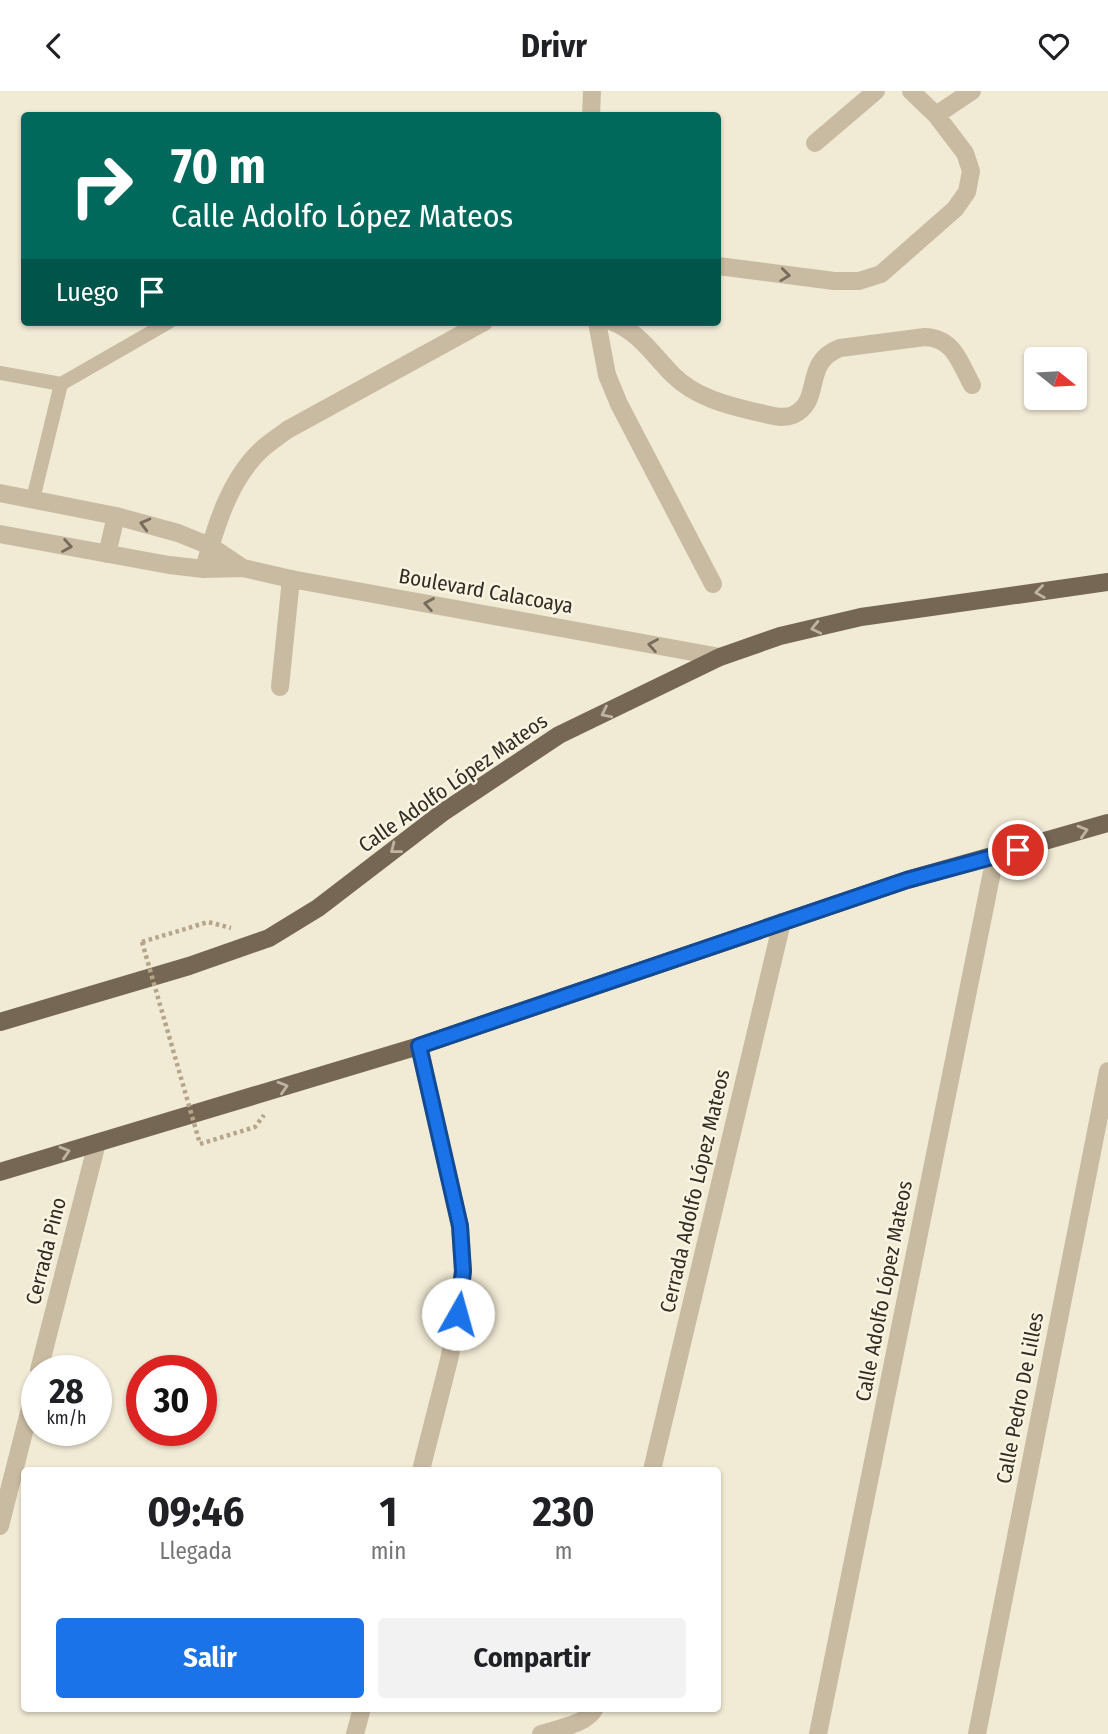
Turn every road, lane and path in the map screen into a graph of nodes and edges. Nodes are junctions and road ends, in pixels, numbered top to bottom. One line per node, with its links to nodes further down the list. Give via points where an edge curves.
1 (592, 91): 5 (street)
2 (876, 91): 7 (street)
3 (911, 91): 6 (street)
4 (972, 91): 6 (street)
5 (591, 112)
6 (936, 115): 8 (street, one-way to 6, via 834,281 859,281 881,274 955,209 967,192 971,171 965,153)
7 (815, 143)
8 (721, 266)
9 (162, 326): 14 (lane)
10 (477, 326): 20 (street, via 287,430 260,451 237,481)
11 (598, 326): 26 (street, via 618,404)
12 (620, 326): 15 (street, via 641,339 674,377 701,395 776,417 791,416 803,408 821,359 839,348 937,337 954,351)
13 (0, 373): 14 (lane)
14 (61, 384): 17 (lane)
15 (972, 385)
16 (0, 493): 17 (street, Boulevard Calacoaya)
17 (33, 499): 18 (street, Boulevard Calacoaya)
18 (116, 516): 20 (street, Boulevard Calacoaya, one-way to 18); 21 (street)
19 (0, 534): 21 (street, Boulevard Calacoaya, one-way to 21)
20 (210, 546): 22 (street, Boulevard Calacoaya); 23 (street)
21 (107, 554): 23 (street, Boulevard Calacoaya)
22 (243, 568): 23 (street, Boulevard Calacoaya); 24 (street, Boulevard Calacoaya)
23 (204, 569)
24 (291, 579): 27 (street, Boulevard Calacoaya, one-way to 24); 28 (street)
25 (1108, 582): 27 (main road, Calle Adolfo López Mateos, one-way to 27, via 861,617 780,636)
26 (713, 584)
27 (720, 657): 33 (main road, Calle Adolfo López Mateos, one-way to 33, via 559,735 442,813 318,908 269,939)
28 (280, 687)
29 (1108, 823): 30 (main road, one-way to 29)
30 (995, 857): 32 (main road, via 907,880); 48 (street, Calle Adolfo López Mateos)
31 (208, 922): 36 (path, bridge, via 142,942 200,1144)
32 (782, 922): 34 (main road); 42 (street, Cerrada Adolfo López Mateos)
33 (0, 1022)
34 (419, 1046): 37 (main road, one-way to 34); 41 (street, via 460,1226 463,1271 449,1360)
35 (1108, 1071): 49 (street, Calle Pedro De Lilles)
36 (255, 1127)
37 (97, 1143): 38 (main road, one-way to 37); 39 (street, Cerrada Pino)
38 (0, 1172)
39 (43, 1355)
40 (21, 1444): 43 (street)
41 (422, 1467)
42 (653, 1467)
43 (0, 1526)
44 (361, 1712): 46 (street)
45 (592, 1712): 47 (street, via 580,1721)
46 (355, 1734)
47 (541, 1734)
48 (818, 1734)
49 (977, 1734)

